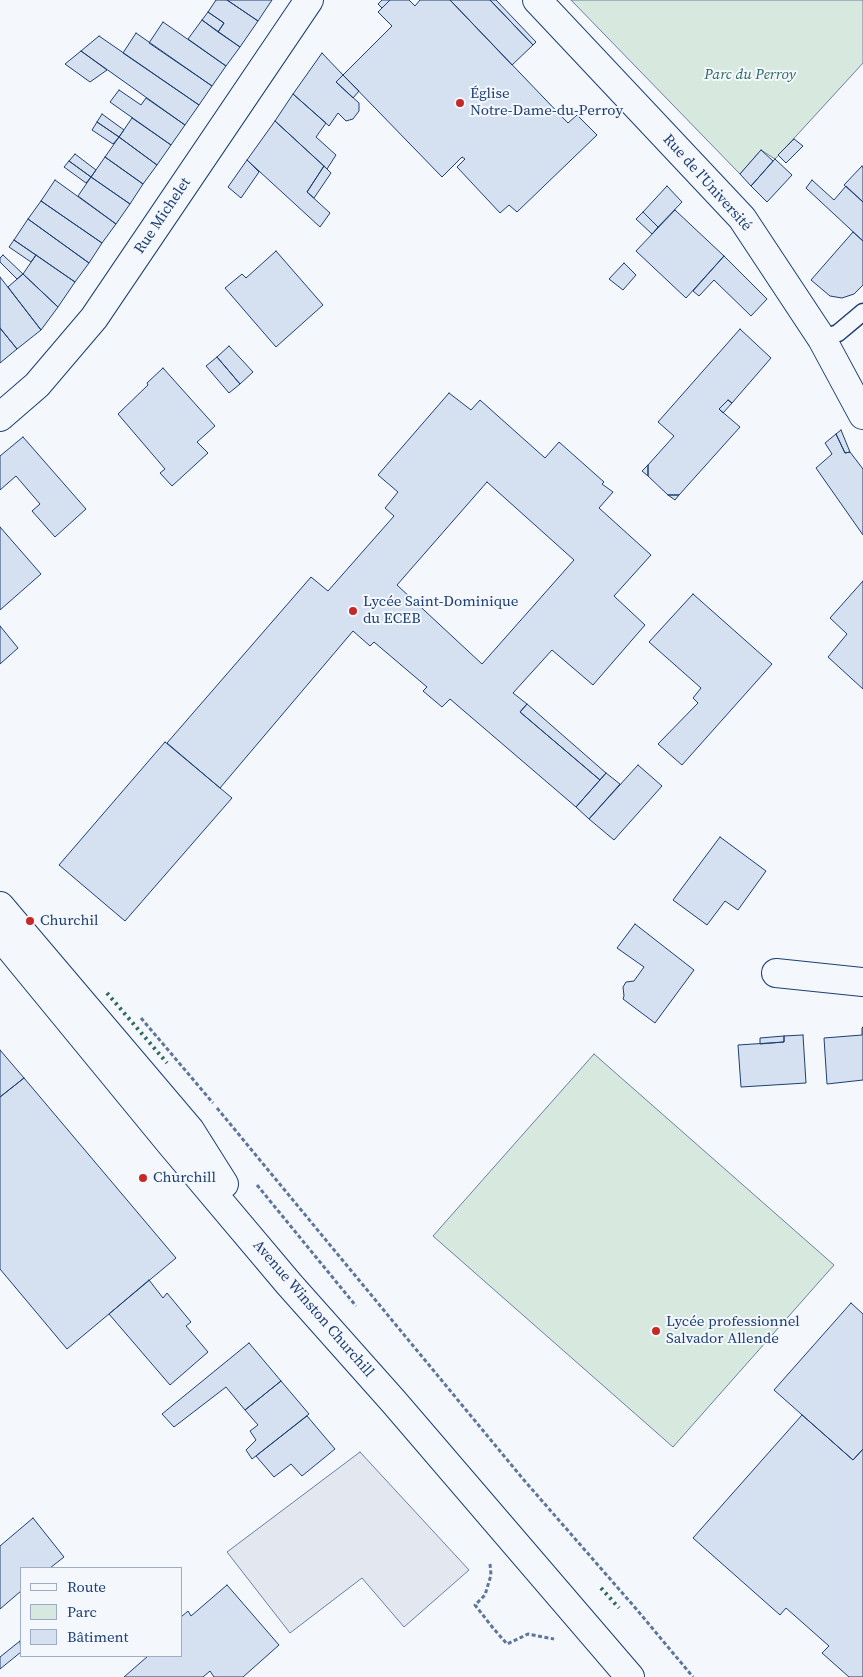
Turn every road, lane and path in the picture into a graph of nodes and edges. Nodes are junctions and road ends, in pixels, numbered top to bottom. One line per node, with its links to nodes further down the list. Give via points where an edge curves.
1 (309, 0): 6 (main road, Rue Michelet, via 94,318 37,386)
2 (537, 0): 4 (main road, Rue de l'Université, via 742,218)
3 (863, 312): 4 (lane, via 838,334)
4 (822, 339): 5 (main road, Rue de l'Université)
5 (863, 415)
6 (0, 417)
7 (0, 906): 12 (main road, via 190,1130)
8 (0, 936): 12 (main road, Avenue Winston Churchill)
9 (776, 973): 10 (main road)
10 (863, 982)
11 (136, 1013): 16 (path, via 523,1480)
12 (273, 1264): 15 (main road, Avenue Winston Churchill)
13 (475, 1605): 14 (path, via 507,1644 528,1634)
14 (556, 1640)
15 (630, 1677)
16 (693, 1677)

